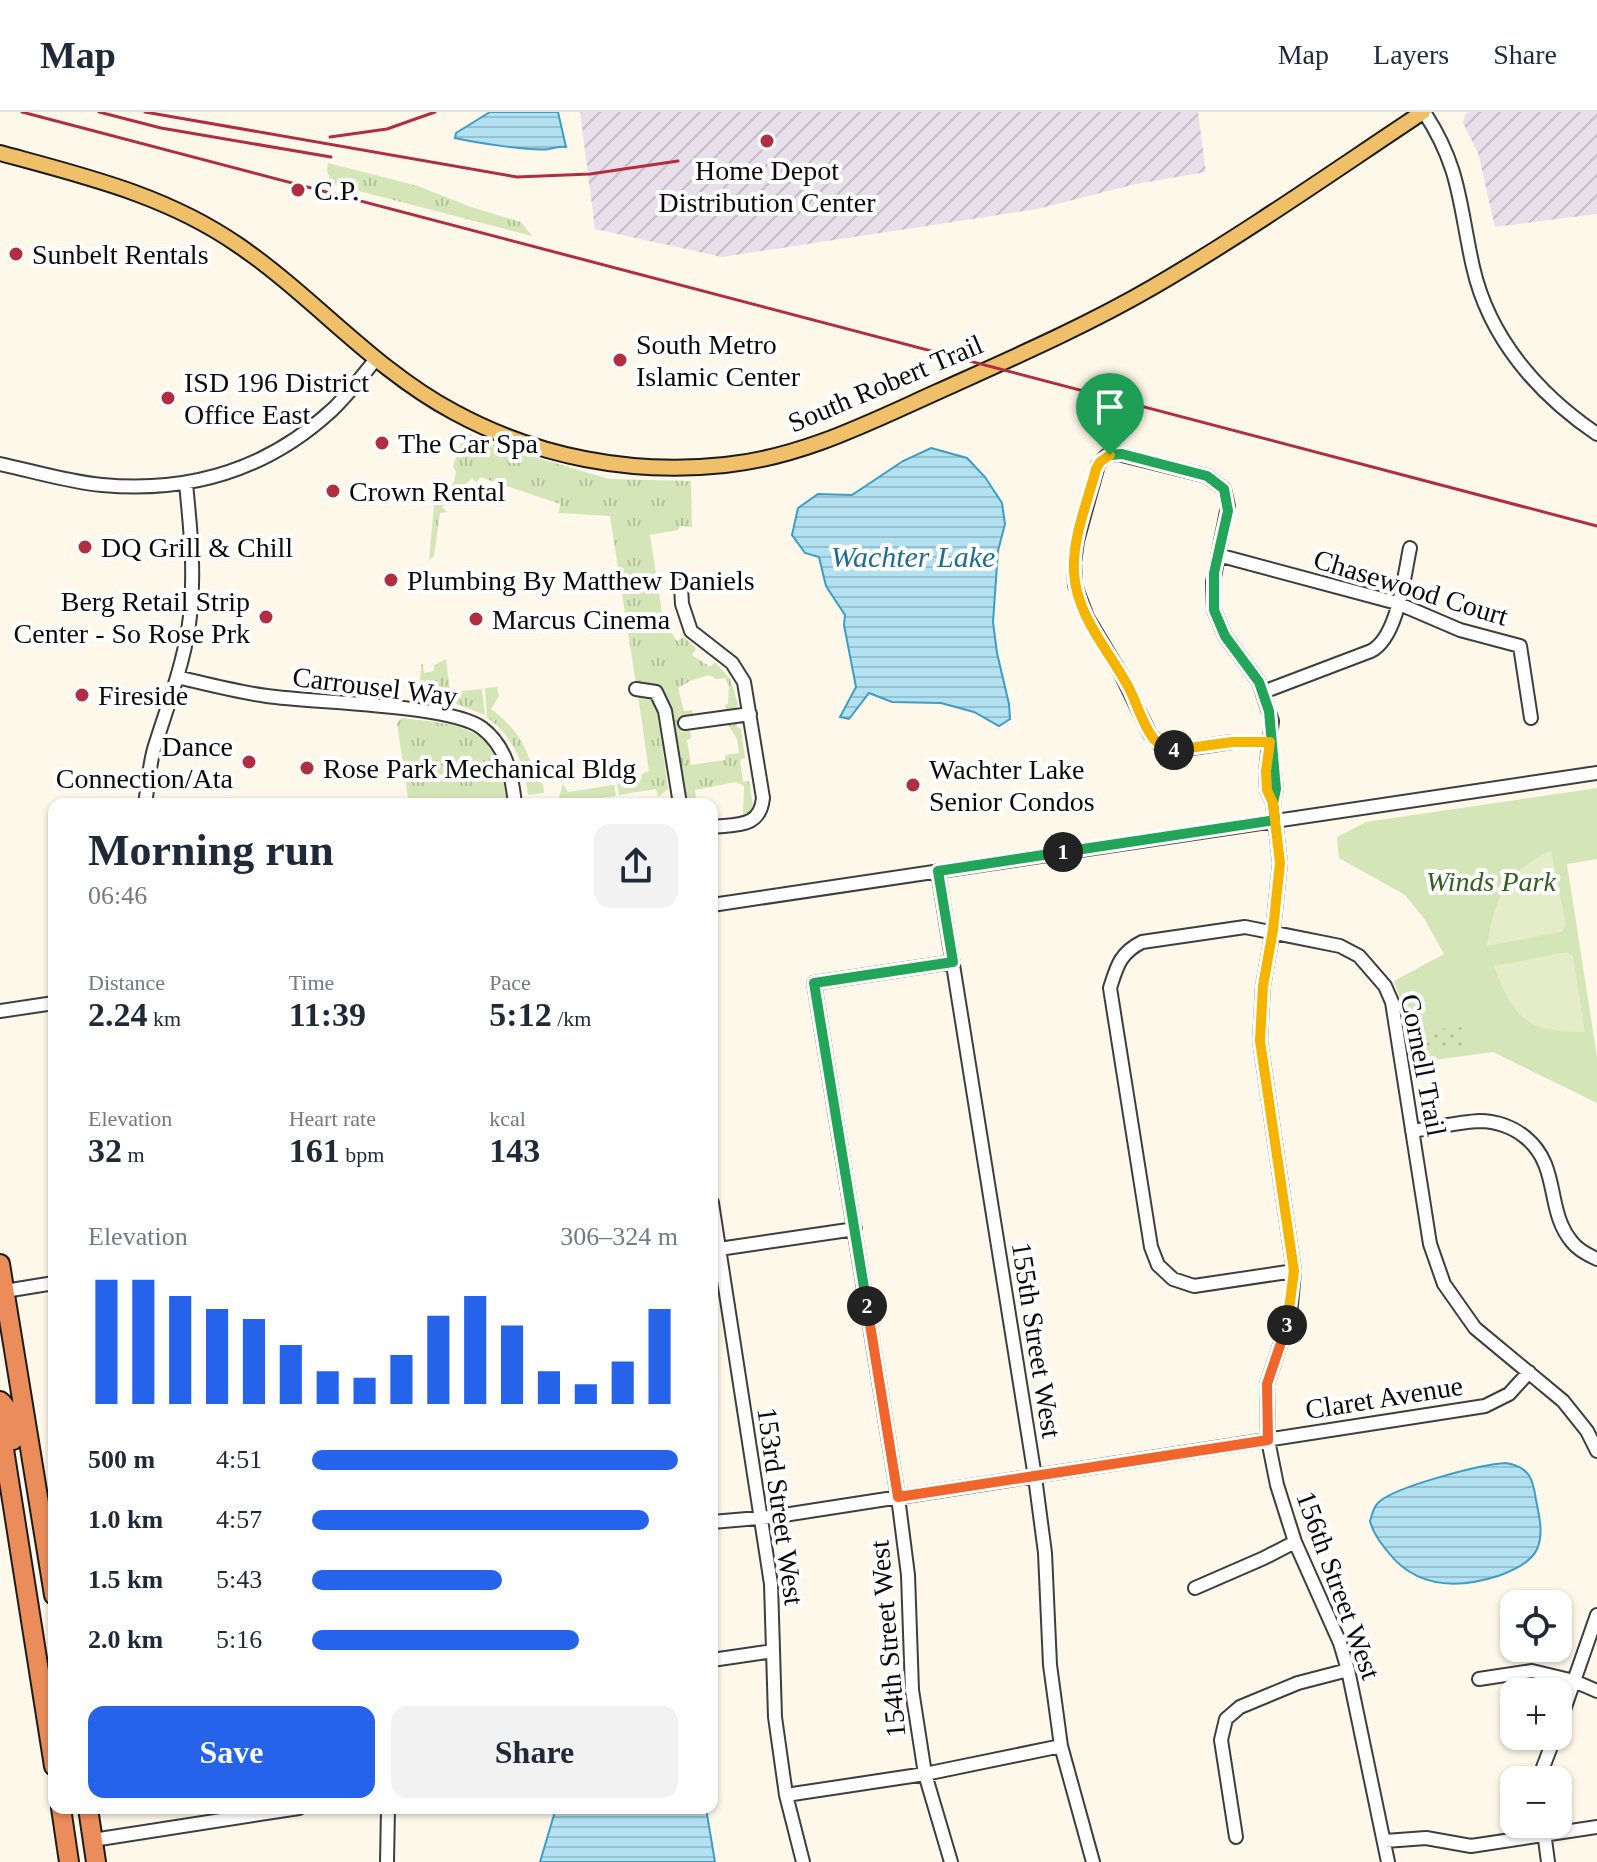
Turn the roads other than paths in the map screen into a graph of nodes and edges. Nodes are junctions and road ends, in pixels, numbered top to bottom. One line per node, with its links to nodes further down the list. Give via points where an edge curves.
1 (1424, 112): 3 (main road, South Robert Trail, via 1104,314 862,427 773,457 729,465 641,468 572,457 512,440 474,422); 4 (street, via 1455,172 1474,269 1489,314 1544,393)
2 (0, 153): 3 (main road, South Robert Trail, via 121,186 200,220 258,259)
3 (376, 359): 6 (street, via 334,408 297,440 242,469)
4 (1597, 434)
5 (0, 464): 6 (street, via 99,485)
6 (186, 484): 11 (street, via 193,586)
7 (1410, 548): 10 (street)
8 (1218, 555): 10 (street, Chasewood Court); 13 (street, 156th Street West, via 1212,592 1217,619); 17 (street, 156th Street West, via 1228,511 1221,485 1207,476 1118,454 1106,456 1096,469 1077,541 1075,585 1150,734 1159,744 1178,750)
9 (681, 586): 14 (street, via 686,621 741,676)
10 (1397, 603): 13 (street, via 1390,630 1378,647); 15 (street, Chasewood Court, via 1453,627 1520,646)
11 (177, 677): 19 (street, via 153,753); 20 (street, Carrousel Way, via 264,696 449,714 481,727 500,746)
12 (636, 689): 21 (street, via 656,692 665,711)
13 (1263, 692): 17 (street, 156th Street West, via 1272,721)
14 (750, 714): 16 (street); 23 (street, via 761,810 751,821)
15 (1531, 718)
16 (685, 723)
17 (1270, 742): 22 (street, 156th Street West, via 1267,790)
18 (1597, 773): 22 (street)
19 (146, 798)
20 (514, 798)
21 (679, 798)
22 (1275, 820): 24 (street); 26 (street, 156th Street West, via 1280,863)
23 (718, 826)
24 (938, 871): 25 (street); 27 (street, 155th Street West)
25 (718, 904)
26 (1273, 930): 30 (street, Cornell Trail, via 1340,946 1359,956 1385,986); 36 (street, 156th Street West, via 1260,1041); 36 (street, Cornell Trail, via 1236,927 1142,942 1118,961 1110,988 1158,1265 1173,1279 1194,1286)
27 (953, 962): 31 (street, 154th Street West, via 814,983); 44 (street, 155th Street West)
28 (48, 1004): 29 (street)
29 (0, 1011)
30 (1412, 1131): 34 (street, via 1480,1121 1518,1132 1547,1162 1560,1221 1572,1243); 39 (street, Cornell Trail, via 1430,1244 1444,1284 1475,1328)
31 (855, 1229): 33 (street); 45 (street, 154th Street West)
32 (718, 1242): 33 (street, 153rd Street West)
33 (719, 1249): 46 (street, 153rd Street West)
34 (1597, 1259)
35 (0, 1264): 38 (highway)
36 (1294, 1271): 42 (street, 156th Street West, via 1290,1316 1267,1384)
37 (48, 1284): 38 (street)
38 (5, 1291): 48 (highway)
39 (1529, 1372): 42 (street, Claret Avenue, via 1509,1394 1485,1406); 43 (street, Cornell Trail, via 1563,1401)
40 (0, 1401): 50 (highway, via 9,1414 30,1548)
41 (0, 1424): 60 (highway)
42 (1268, 1440): 44 (street, Claret Avenue); 49 (street, 156th Street West)
43 (1597, 1451)
44 (1035, 1477): 45 (street, Claret Avenue); 61 (street, 155th Street West)
45 (898, 1497): 46 (street, Claret Avenue); 62 (street, 154th Street West, via 908,1575 912,1690)
46 (762, 1518): 47 (street, Claret Avenue); 53 (street, 153rd Street West)
47 (718, 1522)
48 (48, 1526)
49 (1295, 1542): 51 (street); 55 (street, 156th Street West)
50 (48, 1557)
51 (1195, 1588)
52 (1597, 1615): 57 (street)
53 (773, 1651): 54 (street); 63 (street, 153rd Street West)
54 (718, 1659)
55 (1348, 1670): 70 (street, via 1298,1683 1240,1707 1226,1719 1221,1740); 74 (street, 156th Street West)
56 (1479, 1679): 57 (street, via 1532,1671)
57 (1574, 1681): 58 (street); 59 (street)
58 (1572, 1687)
59 (1597, 1691)
60 (48, 1728)
61 (1061, 1746): 62 (street); 80 (street, 155th Street West)
62 (925, 1774): 63 (street); 79 (street, 154th Street West)
63 (786, 1795): 78 (street, 153rd Street West)
64 (62, 1814): 75 (highway)
65 (89, 1814): 73 (highway)
66 (260, 1814): 73 (street)
67 (388, 1814): 77 (street)
68 (1597, 1827): 69 (street)
69 (1572, 1828)
70 (1236, 1837)
71 (1507, 1838): 74 (street, via 1471,1846 1426,1838)
72 (1544, 1838): 82 (street)
73 (93, 1840): 76 (highway)
74 (1385, 1841): 81 (street, 156th Street West)
75 (69, 1862)
76 (96, 1862)
77 (387, 1862)
78 (803, 1862)
79 (951, 1862)
80 (1093, 1862)
81 (1388, 1862)
82 (1548, 1862)

